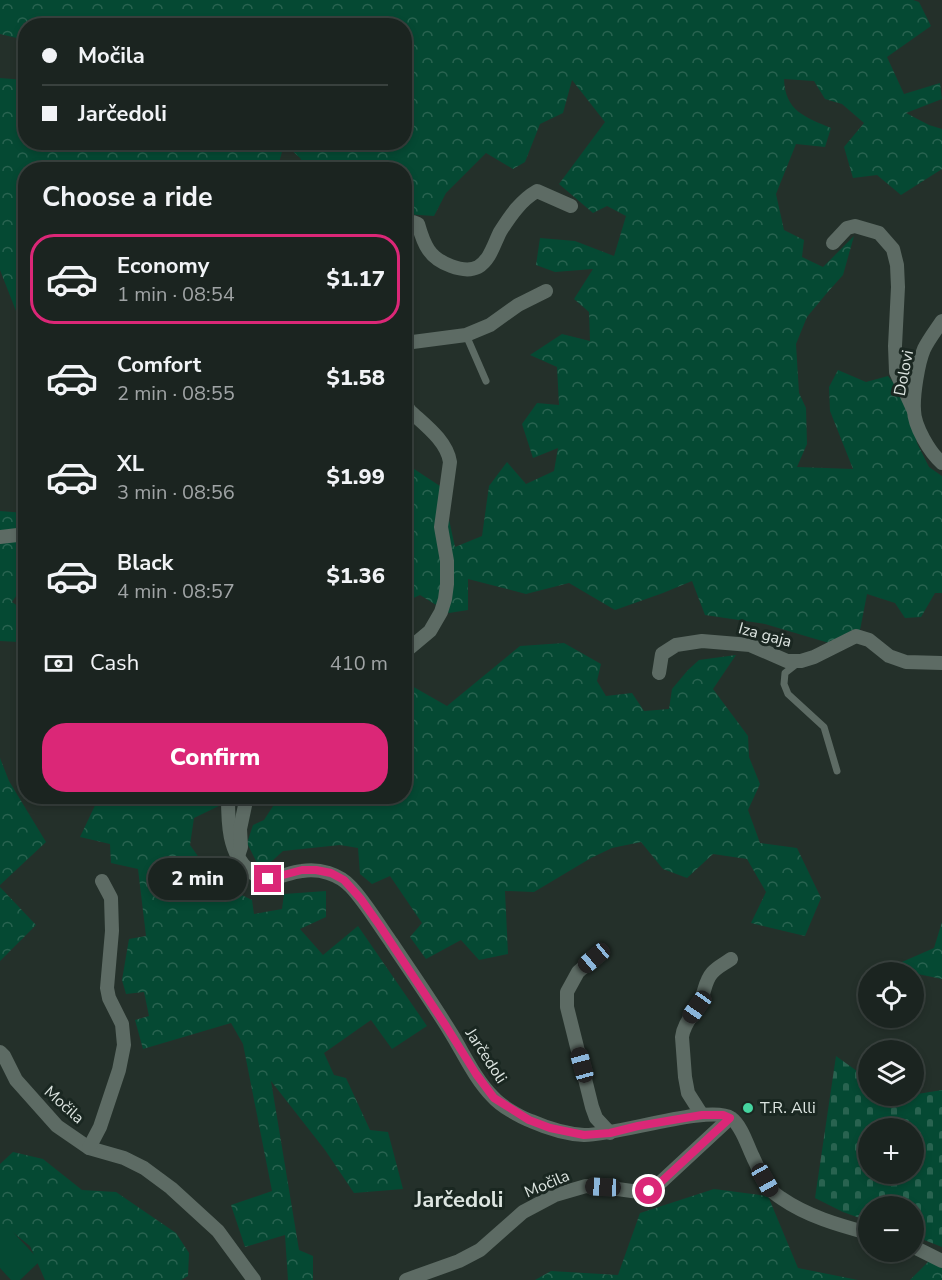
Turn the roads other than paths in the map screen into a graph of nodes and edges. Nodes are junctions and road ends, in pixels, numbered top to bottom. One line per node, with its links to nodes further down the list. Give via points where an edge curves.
1 (571, 206): 2 (street, via 537,191 514,212 487,259 477,267 465,269 431,255 418,224)
2 (412, 222)
3 (833, 243): 9 (street, via 855,225 879,233 893,249 897,265 896,372)
4 (546, 291): 6 (street)
5 (942, 321): 9 (street, Dolovi, via 924,350)
6 (466, 335): 7 (street); 8 (lane)
7 (412, 342)
8 (486, 381)
9 (914, 411): 11 (street, Dolovi, via 933,456)
10 (412, 413): 14 (street, via 446,447 450,462 441,526 447,561 444,599 430,631)
11 (942, 463)
12 (18, 535): 13 (street)
13 (0, 537)
14 (412, 646)
15 (801, 661): 16 (street, Iza gaja, via 856,636 906,662); 17 (street, Iza gaja, via 787,661 750,645 702,641 676,645 662,654); 18 (lane, via 785,673 784,684 788,694 824,727)
16 (942, 663)
17 (659, 673)
18 (837, 771)
19 (228, 804): 21 (street)
20 (245, 804): 21 (street)
21 (238, 857): 28 (street, Jarčedoli, via 262,879 316,870 344,880 380,926 494,1098 550,1128 584,1135)
22 (102, 881): 29 (street, via 111,898 107,988 122,1024 124,1046 100,1127)
23 (594, 958): 28 (street, via 578,972 567,992 567,1007 592,1107)
24 (731, 959): 26 (street, via 710,976 683,1031 688,1093)
25 (0, 1053): 29 (street, Močila, via 16,1080 52,1121)
26 (702, 1115): 27 (street, Jarčedoli); 28 (street, Jarčedoli)
27 (730, 1118): 30 (street, via 771,1191 814,1216); 34 (street, Močila, via 649,1191 586,1186 555,1194 523,1212 480,1250 459,1262)
28 (610, 1133)
29 (89, 1148): 33 (street, Močila, via 144,1167 171,1188 218,1232)
30 (858, 1230)
31 (924, 1252): 32 (street)
32 (942, 1261)
33 (254, 1280)
34 (406, 1280)

